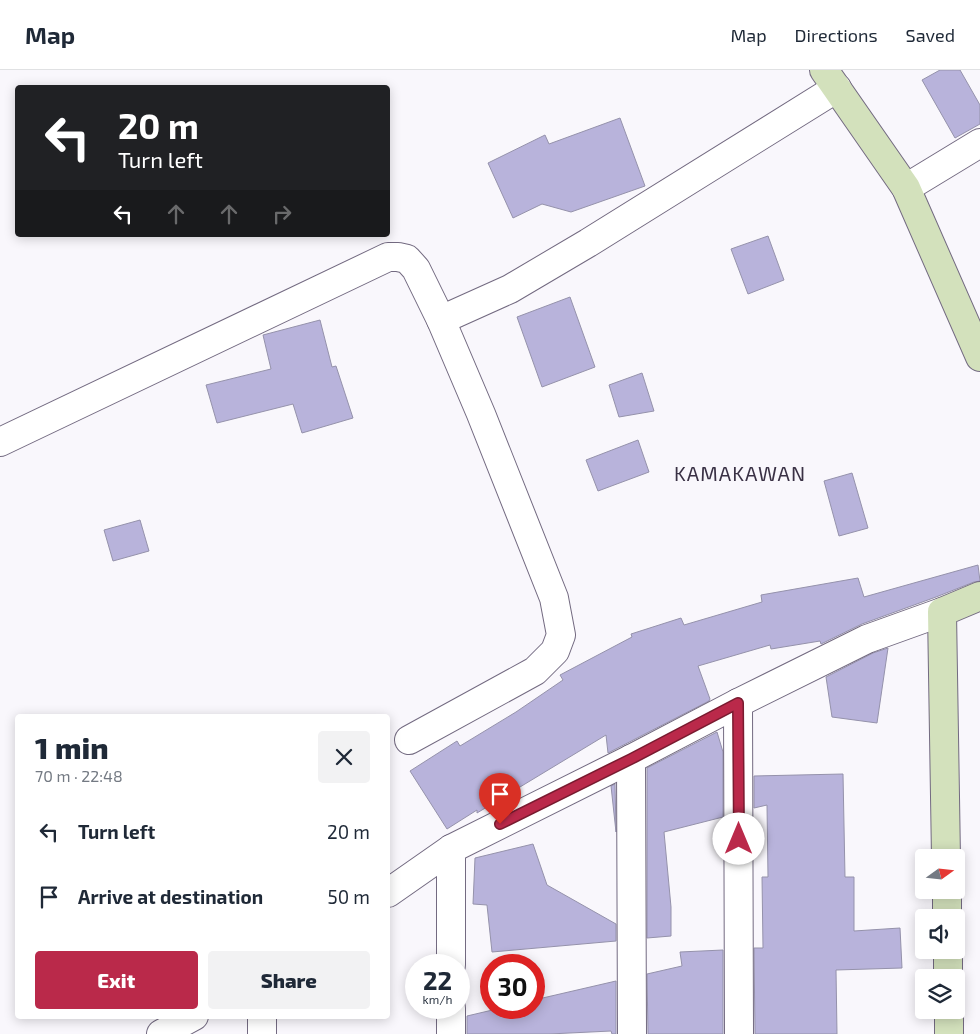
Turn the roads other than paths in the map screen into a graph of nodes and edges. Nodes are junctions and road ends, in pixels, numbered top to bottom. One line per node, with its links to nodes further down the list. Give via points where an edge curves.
1 (831, 79): 3 (street); 4 (street, via 588,243 510,289)
2 (980, 143): 3 (street)
3 (906, 188): 5 (street)
4 (441, 320): 6 (street, via 416,269 407,259 388,257); 10 (street, via 554,598 561,635 555,651 535,672)
5 (980, 357)
6 (0, 442)
7 (980, 596): 8 (street)
8 (942, 612): 9 (street, via 867,638); 13 (street)
9 (738, 703): 11 (street); 24 (street)
10 (409, 740)
11 (631, 759): 12 (street); 23 (street)
12 (451, 849): 14 (street); 15 (street)
13 (946, 849)
14 (390, 892)
15 (451, 954)
16 (188, 1019): 20 (street)
17 (262, 1019): 21 (street)
18 (451, 1019): 22 (street)
19 (949, 1019): 25 (street)
20 (161, 1034)
21 (262, 1034)
22 (451, 1034)
23 (632, 1034)
24 (739, 1034)
25 (949, 1034)

